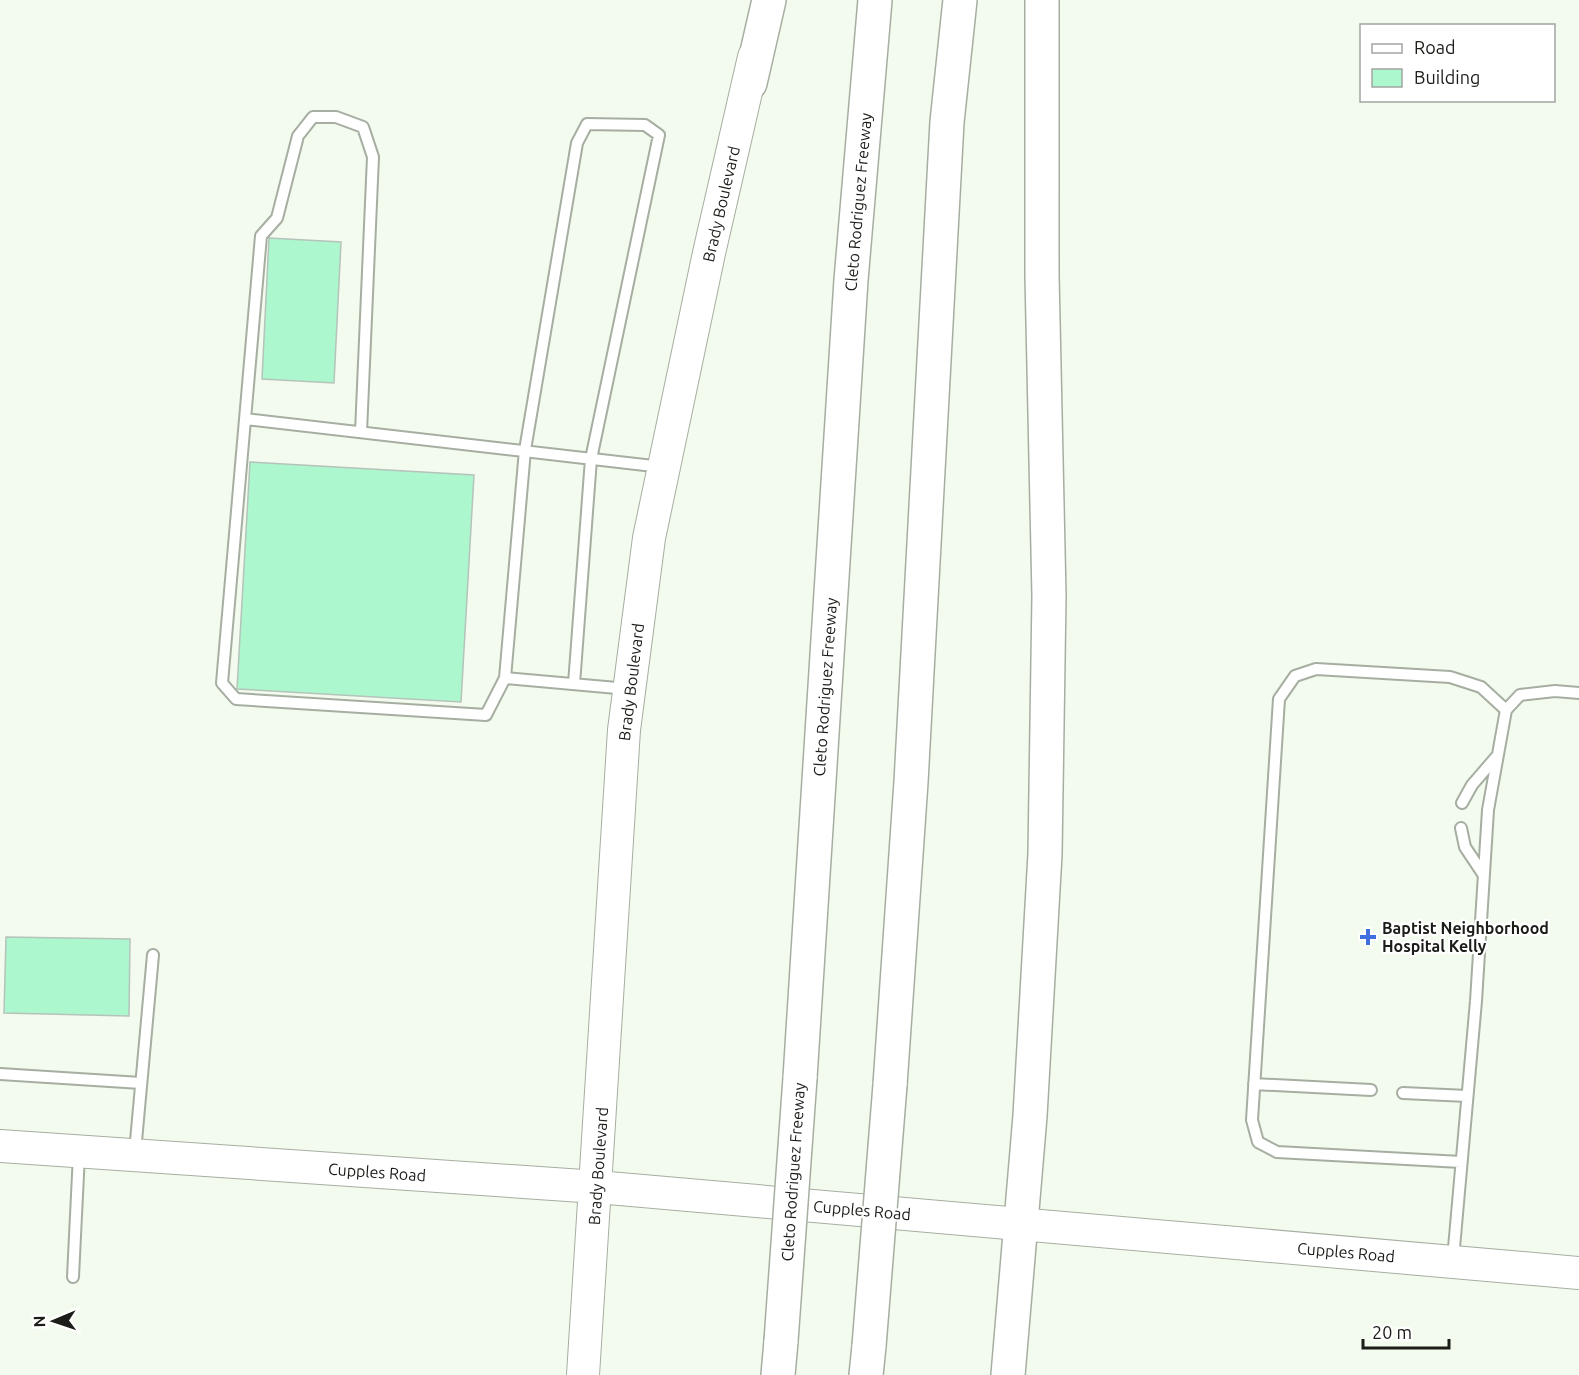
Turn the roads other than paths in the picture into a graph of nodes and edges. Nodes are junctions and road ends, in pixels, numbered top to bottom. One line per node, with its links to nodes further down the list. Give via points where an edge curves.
1 (765, 0): 6 (main road, Brady Boulevard)
2 (769, 0): 6 (highway)
3 (875, 0): 39 (highway, Cleto Rodriguez Freeway, bridge, via 851,280)
4 (960, 0): 37 (highway, bridge, via 947,122 911,783)
5 (1042, 0): 33 (highway, via 1042,276 1049,596 1045,854)
6 (750, 83): 11 (main road, Brady Boulevard, via 709,253)
7 (245, 419): 8 (lane); 8 (lane, via 261,236 277,218 298,136 313,117 336,117 363,127 373,157); 12 (lane, via 222,683 236,699 486,715)
8 (362, 432): 9 (lane)
9 (525, 450): 10 (lane); 10 (lane, via 577,143 587,124 645,125 659,135); 12 (lane)
10 (591, 459): 11 (lane); 13 (lane)
11 (665, 467): 14 (main road, Brady Boulevard, via 649,538)
12 (505, 678): 13 (lane)
13 (574, 684): 14 (lane)
14 (630, 689): 32 (main road, Brady Boulevard, via 624,730)
15 (1579, 693): 16 (lane, via 1520,695)
16 (1506, 710): 17 (lane); 24 (lane, via 1481,687 1450,676 1316,669 1294,676 1279,699)
17 (1497, 756): 18 (lane); 20 (lane, via 1488,810)
18 (1462, 803)
19 (1461, 828): 20 (lane, via 1465,847)
20 (1484, 874): 27 (lane)
21 (153, 955): 23 (lane)
22 (0, 1074): 23 (lane)
23 (141, 1083): 30 (lane)
24 (1254, 1084): 25 (lane); 31 (lane, via 1252,1120 1258,1142 1277,1152)
25 (1371, 1090)
26 (1403, 1093): 27 (lane)
27 (1467, 1096): 31 (lane)
28 (0, 1146): 29 (main road, Cupples Road)
29 (79, 1151): 30 (main road, Cupples Road); 36 (lane)
30 (135, 1155): 32 (main road, Cupples Road)
31 (1461, 1162): 34 (lane)
32 (597, 1187): 33 (main road, Cupples Road); 38 (main road, Brady Boulevard)
33 (1022, 1223): 34 (main road, Cupples Road); 40 (highway)
34 (1452, 1262): 35 (main road, Cupples Road)
35 (1579, 1273)
36 (73, 1277)
37 (868, 1361)
38 (583, 1375)
39 (778, 1375)
40 (1008, 1375)

